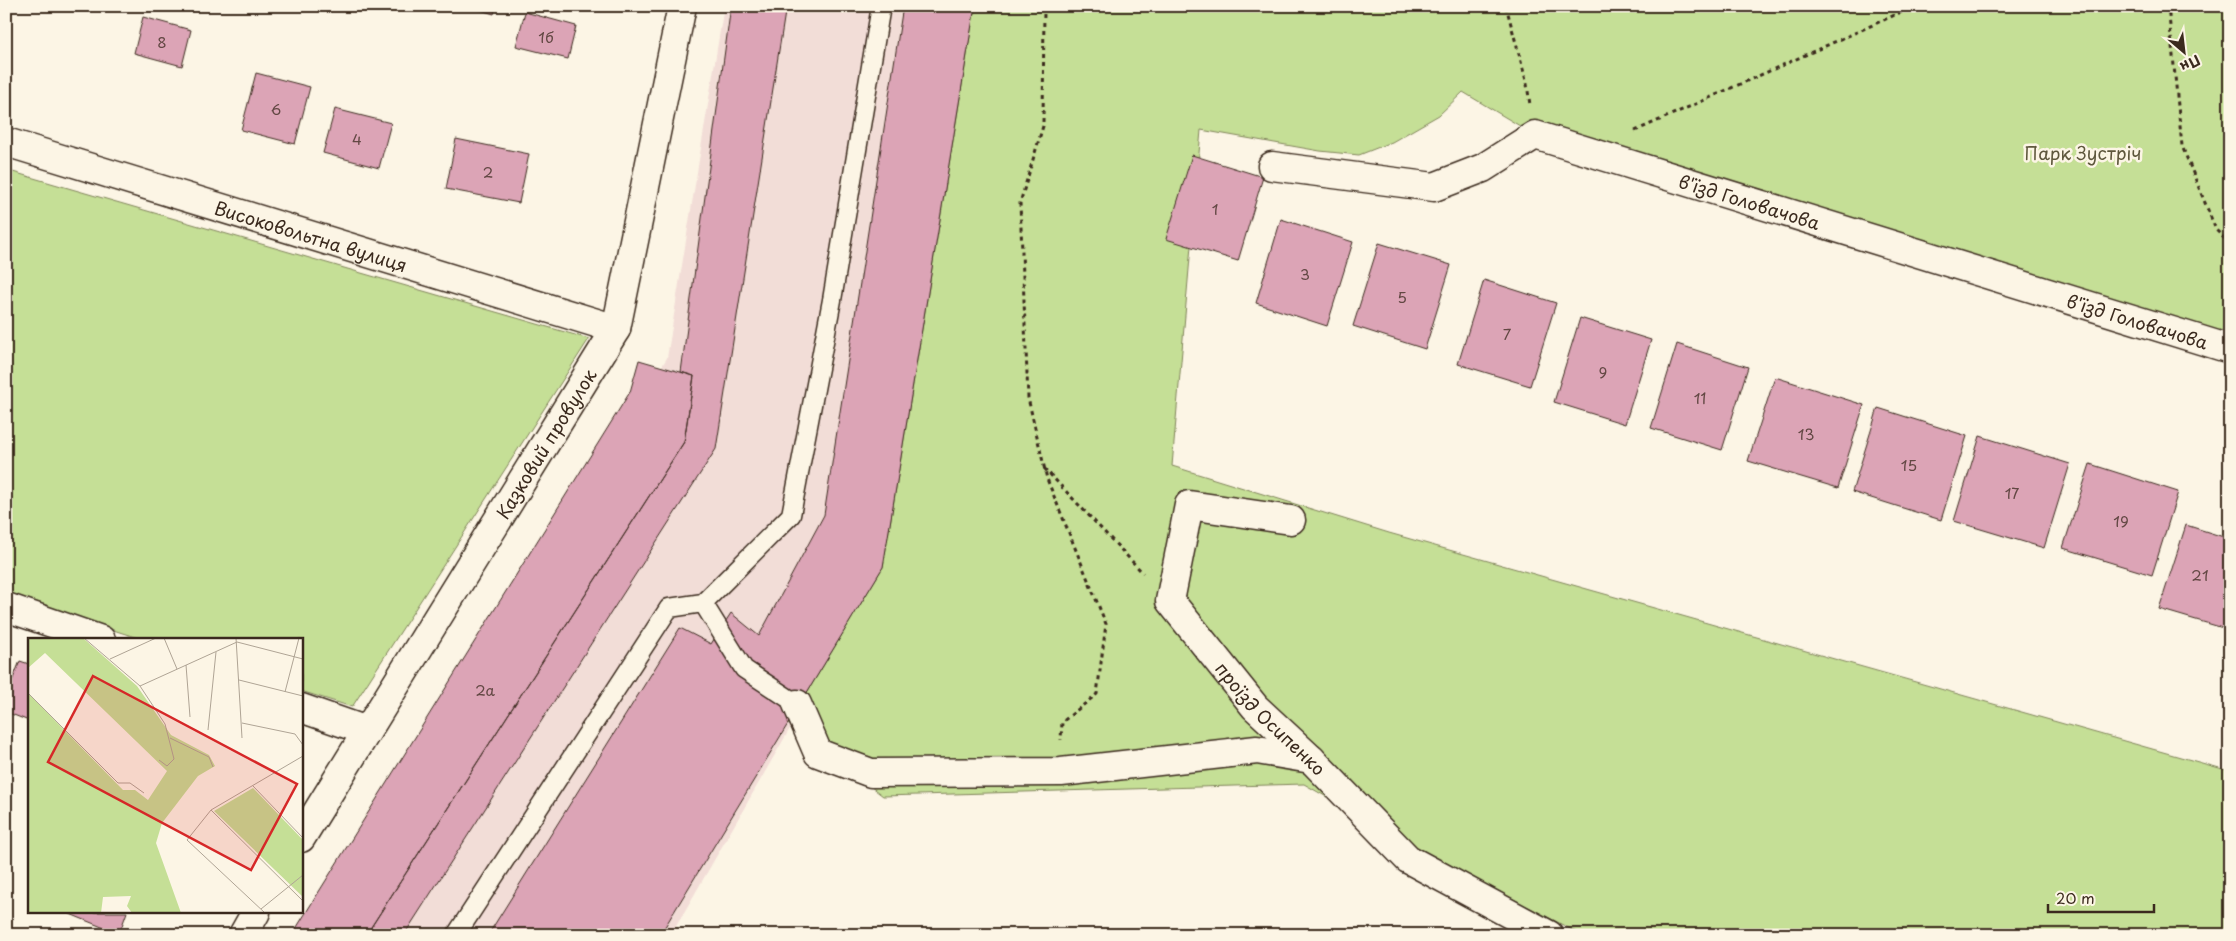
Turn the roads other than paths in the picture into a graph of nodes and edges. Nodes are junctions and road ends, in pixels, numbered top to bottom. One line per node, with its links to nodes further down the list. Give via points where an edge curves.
1 (682, 6): 5 (street, Казковий провулок)
2 (881, 6): 8 (lane, via 792,515)
3 (6, 142): 5 (street, Високовольтна вулиця)
4 (1272, 166): 6 (street, в'їзд Головачова, via 1434,187 1483,168 1536,135)
5 (616, 329): 13 (street, Казковий провулок)
6 (2230, 350)
7 (1291, 520): 14 (street, проїзд Осипенко, via 1189,505 1170,601 1256,707)
8 (703, 603): 11 (lane, via 744,669); 18 (lane, via 669,608)
9 (6, 607): 10 (street)
10 (95, 638)
11 (797, 704): 14 (street, via 818,753 871,773 1061,772 1257,750)
12 (302, 708): 13 (street)
13 (367, 730): 15 (street, Казковий провулок)
14 (1312, 759): 19 (street, проїзд Осипенко, via 1408,859)
15 (302, 836)
16 (255, 914): 17 (street)
17 (243, 935)
18 (456, 935)
19 (1549, 935)

